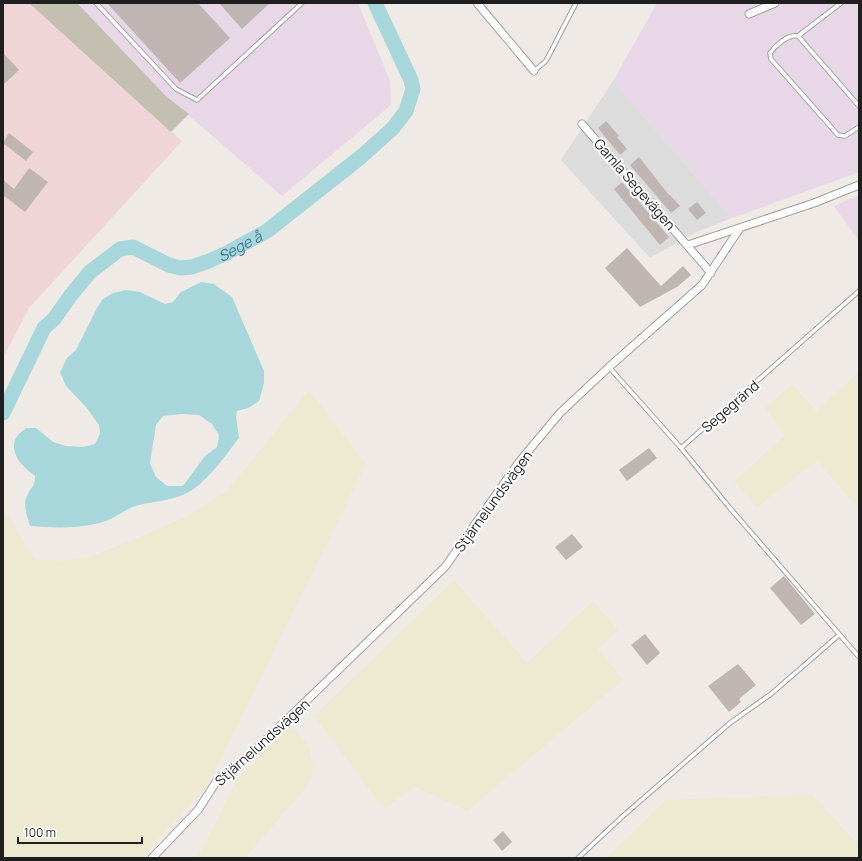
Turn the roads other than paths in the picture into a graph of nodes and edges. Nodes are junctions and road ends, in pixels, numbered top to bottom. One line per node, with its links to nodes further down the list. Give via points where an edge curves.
1 (96, 3): 2 (lane, via 176,89 197,100)
2 (302, 3)
3 (477, 3): 9 (street)
4 (576, 3): 9 (lane, via 546,61)
5 (775, 3): 7 (street)
6 (841, 3): 8 (lane)
7 (749, 14)
8 (798, 36): 10 (lane); 12 (lane, via 788,37 770,53 771,59 838,134 844,136)
9 (534, 71)
10 (859, 106)
11 (582, 124): 15 (street, Gamla Segevägen)
12 (859, 127)
13 (859, 185): 14 (street)
14 (740, 228): 15 (street); 16 (street, Stjärnelundsvägen)
15 (688, 245): 16 (street, Gamla Segevägen)
16 (711, 272): 18 (street, Stjärnelundsvägen, via 690,297)
17 (859, 291): 19 (lane, Segegränd)
18 (609, 367): 19 (lane); 22 (street, Stjärnelundsvägen, via 560,412 519,462 445,567 246,760 218,779 198,810)
19 (682, 448): 20 (lane)
20 (839, 635): 21 (lane); 23 (lane, via 770,694 725,728)
21 (859, 658)
22 (152, 858)
23 (578, 858)

